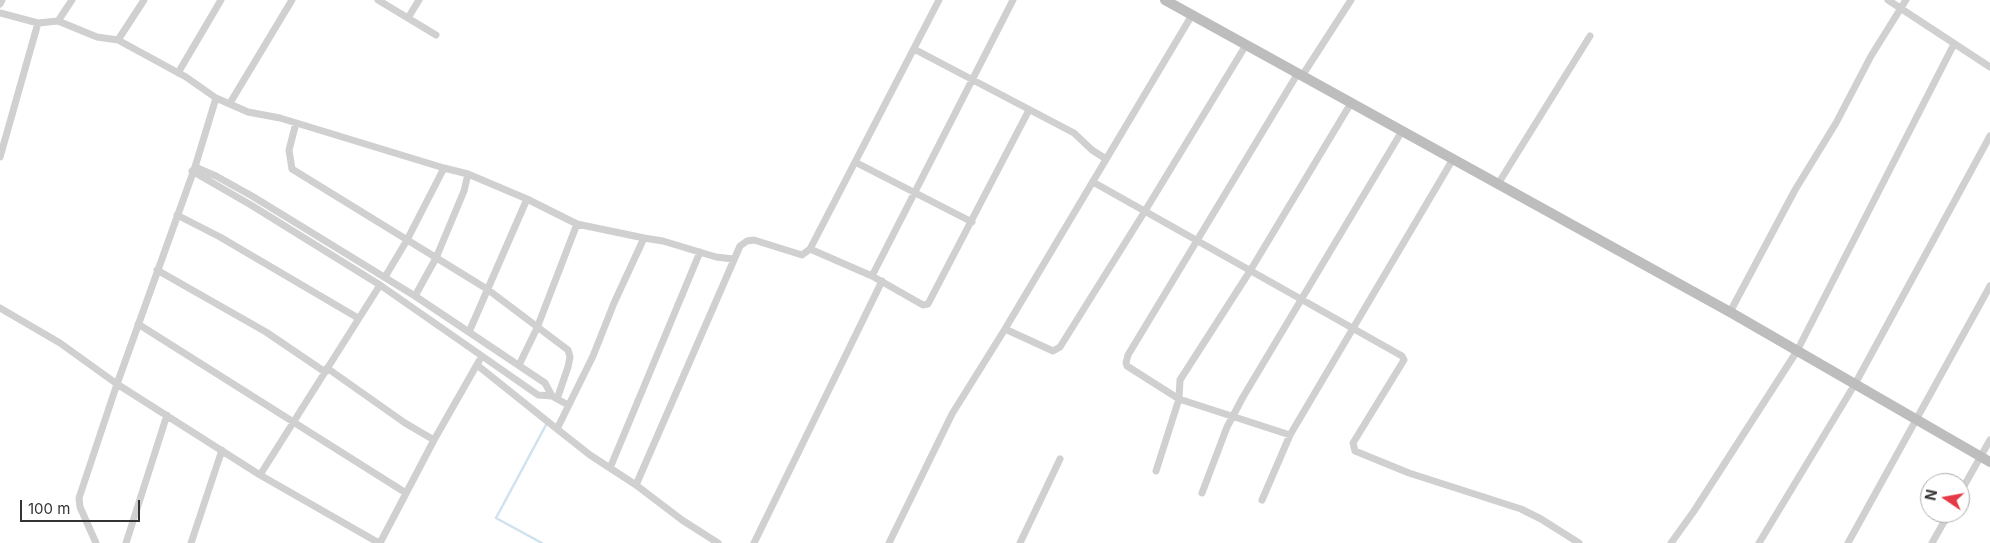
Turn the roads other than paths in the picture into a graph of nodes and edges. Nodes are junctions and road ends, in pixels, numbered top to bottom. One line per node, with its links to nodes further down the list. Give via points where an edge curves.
1 (2, 0): 14 (street)
2 (72, 0): 19 (street)
3 (144, 0): 23 (street)
4 (221, 0): 28 (street)
5 (292, 0): 32 (street)
6 (378, 0): 18 (street)
7 (418, 0): 18 (street)
8 (939, 0): 26 (street)
9 (1013, 0): 30 (street)
10 (1165, 0): 17 (street)
11 (1351, 0): 29 (street)
12 (1888, 0): 15 (street)
13 (1906, 0): 15 (street)
14 (0, 4)
15 (1900, 9): 24 (street); 71 (street, via 1870,56)
16 (0, 13): 20 (street)
17 (1192, 15): 25 (street); 39 (street)
18 (408, 18): 21 (street)
19 (58, 21): 20 (street); 23 (street, via 97,37)
20 (38, 23): 38 (street)
21 (436, 35)
22 (1590, 36): 46 (street)
23 (118, 40): 28 (street)
24 (1954, 44): 27 (street); 78 (street)
25 (1246, 45): 29 (street); 49 (street)
26 (914, 49): 30 (street); 41 (street)
27 (1990, 67)
28 (178, 73): 31 (street)
29 (1300, 75): 33 (street); 55 (street)
30 (972, 80): 34 (street); 47 (street)
31 (216, 98): 32 (street); 43 (street)
32 (230, 103): 35 (street, via 248,112)
33 (1351, 103): 36 (street); 61 (street)
34 (1029, 110): 39 (street, via 1074,134); 51 (street)
35 (296, 123): 42 (street); 54 (street, via 288,150 292,170)
36 (1402, 131): 40 (street); 69 (street)
37 (1990, 136): 84 (street)
38 (0, 157)
39 (1106, 159): 45 (street)
40 (1453, 159): 46 (street); 76 (street)
41 (855, 162): 47 (street); 56 (street)
42 (444, 168): 44 (street); 54 (street)
43 (193, 169): 50 (street); 63 (street, via 216,176); 65 (street)
44 (468, 174): 48 (street); 58 (street)
45 (1092, 182): 49 (street); 75 (street)
46 (1498, 184): 71 (street)
47 (914, 192): 51 (street); 62 (street)
48 (527, 199): 52 (street); 67 (street)
49 (1145, 211): 55 (street); 75 (street, via 1060,347 1053,351)
50 (177, 215): 60 (street); 72 (street)
51 (972, 222): 64 (street, via 928,304)
52 (577, 224): 53 (street); 74 (street)
53 (644, 238): 57 (street); 87 (street)
54 (407, 240): 58 (street); 63 (street)
55 (1197, 241): 61 (street); 86 (street, via 1126,363)
56 (810, 249): 59 (street, via 802,255 747,240); 62 (street)
57 (700, 252): 59 (street); 99 (street)
58 (436, 258): 67 (street); 68 (street)
59 (733, 259): 103 (street)
60 (157, 270): 73 (street); 82 (street)
61 (1250, 271): 69 (street); 86 (street, via 1180,380)
62 (872, 276): 64 (street)
63 (385, 277): 68 (street)
64 (882, 281): 113 (street)
65 (380, 285): 72 (street); 79 (street)
66 (1990, 286): 90 (street)
67 (487, 289): 74 (street); 77 (street)
68 (415, 296): 77 (street)
69 (1302, 300): 76 (street); 89 (street)
70 (0, 308): 83 (street, via 60,343)
71 (1730, 312): 78 (street)
72 (358, 318): 82 (street)
73 (138, 324): 83 (street); 91 (street)
74 (537, 328): 81 (street); 85 (street, via 568,350 570,357)
75 (1005, 329): 114 (street, via 952,414)
76 (1354, 329): 93 (street); 116 (street, via 1404,360 1353,443 1355,451 1409,473 1521,509)
77 (469, 332): 81 (street)
78 (1797, 350): 84 (street); 117 (street)
79 (483, 355): 80 (street); 85 (street, via 538,395)
80 (477, 365): 92 (street); 94 (street)
81 (519, 365): 85 (street, via 545,383)
82 (326, 370): 91 (street); 94 (street)
83 (117, 384): 88 (street); 108 (street, via 79,498)
84 (1855, 384): 90 (street); 118 (street)
85 (555, 398): 87 (street)
86 (1179, 399): 89 (street); 100 (street)
87 (568, 405): 92 (street)
88 (167, 416): 96 (street); 109 (street)
89 (1233, 416): 93 (street); 105 (street)
90 (1916, 419): 98 (street); 119 (street)
91 (293, 422): 101 (street); 104 (street)
92 (557, 429): 99 (street)
93 (1290, 435): 106 (street)
94 (434, 440): 104 (street)
95 (1990, 440): 98 (street)
96 (222, 450): 101 (street); 110 (street)
97 (1060, 459): 115 (street)
98 (1985, 459): 102 (street)
99 (610, 468): 103 (street)
100 (1156, 471)
101 (260, 474): 111 (street)
102 (1970, 479)
103 (636, 485): 112 (street)
104 (406, 493): 111 (street)
105 (1202, 493)
106 (1262, 500)
107 (1943, 523): 120 (street)
108 (96, 543)
109 (126, 543)
110 (191, 543)
111 (380, 543)
112 (718, 543)
113 (754, 543)
114 (889, 543)
115 (1020, 543)
116 (1579, 543)
117 (1671, 543)
118 (1759, 543)
119 (1848, 543)
120 (1932, 543)

